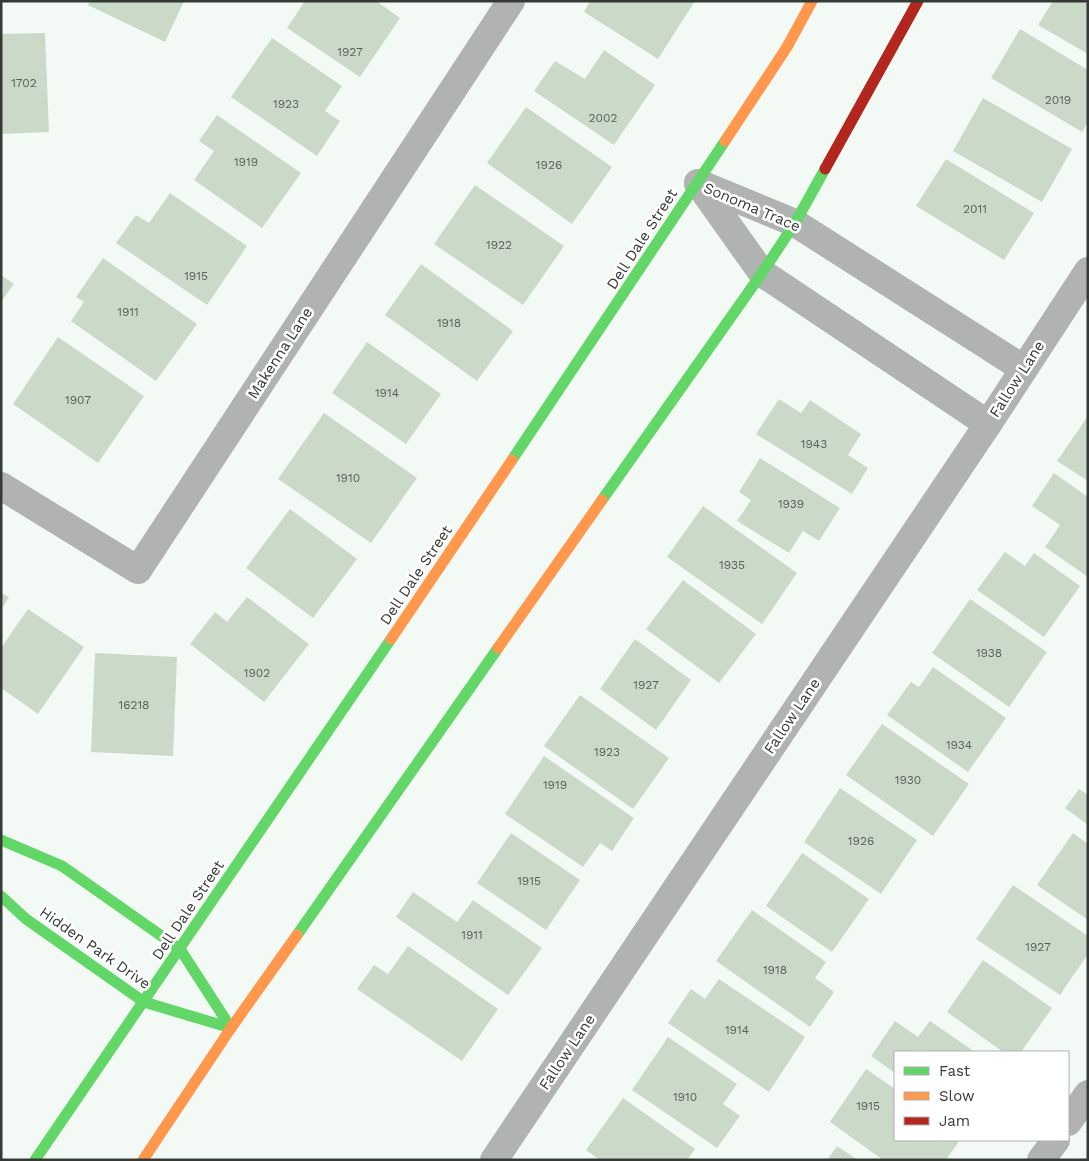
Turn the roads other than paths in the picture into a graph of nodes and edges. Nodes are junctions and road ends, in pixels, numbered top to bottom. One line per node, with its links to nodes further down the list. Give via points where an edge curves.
1 (511, 1): 10 (street, Makenna Lane, via 138,570)
2 (812, 1): 4 (main road, Dell Dale Street, via 788,47)
3 (918, 1): 5 (main road)
4 (698, 183): 5 (street, Sonoma Trace); 7 (street, Sonoma Trace); 13 (main road, Dell Dale Street)
5 (795, 223): 7 (main road); 8 (street, Sonoma Trace)
6 (1088, 271): 8 (street, Fallow Lane)
7 (762, 273): 9 (street, Sonoma Trace); 15 (main road)
8 (1024, 369): 9 (street, Fallow Lane)
9 (988, 424): 21 (street, Fallow Lane)
10 (1, 486)
11 (1, 840): 13 (main road, via 62,866)
12 (1, 896): 14 (main road, Hidden Park Drive, via 26,918)
13 (180, 948): 14 (main road, Dell Dale Street); 15 (main road)
14 (144, 1002): 15 (main road, Hidden Park Drive); 19 (main road, Dell Dale Street)
15 (231, 1028): 20 (main road)
16 (1088, 1094): 17 (street)
17 (1069, 1121)
18 (1055, 1141): 22 (street)
19 (35, 1160)
20 (143, 1160)
21 (494, 1160)
22 (1042, 1160)

